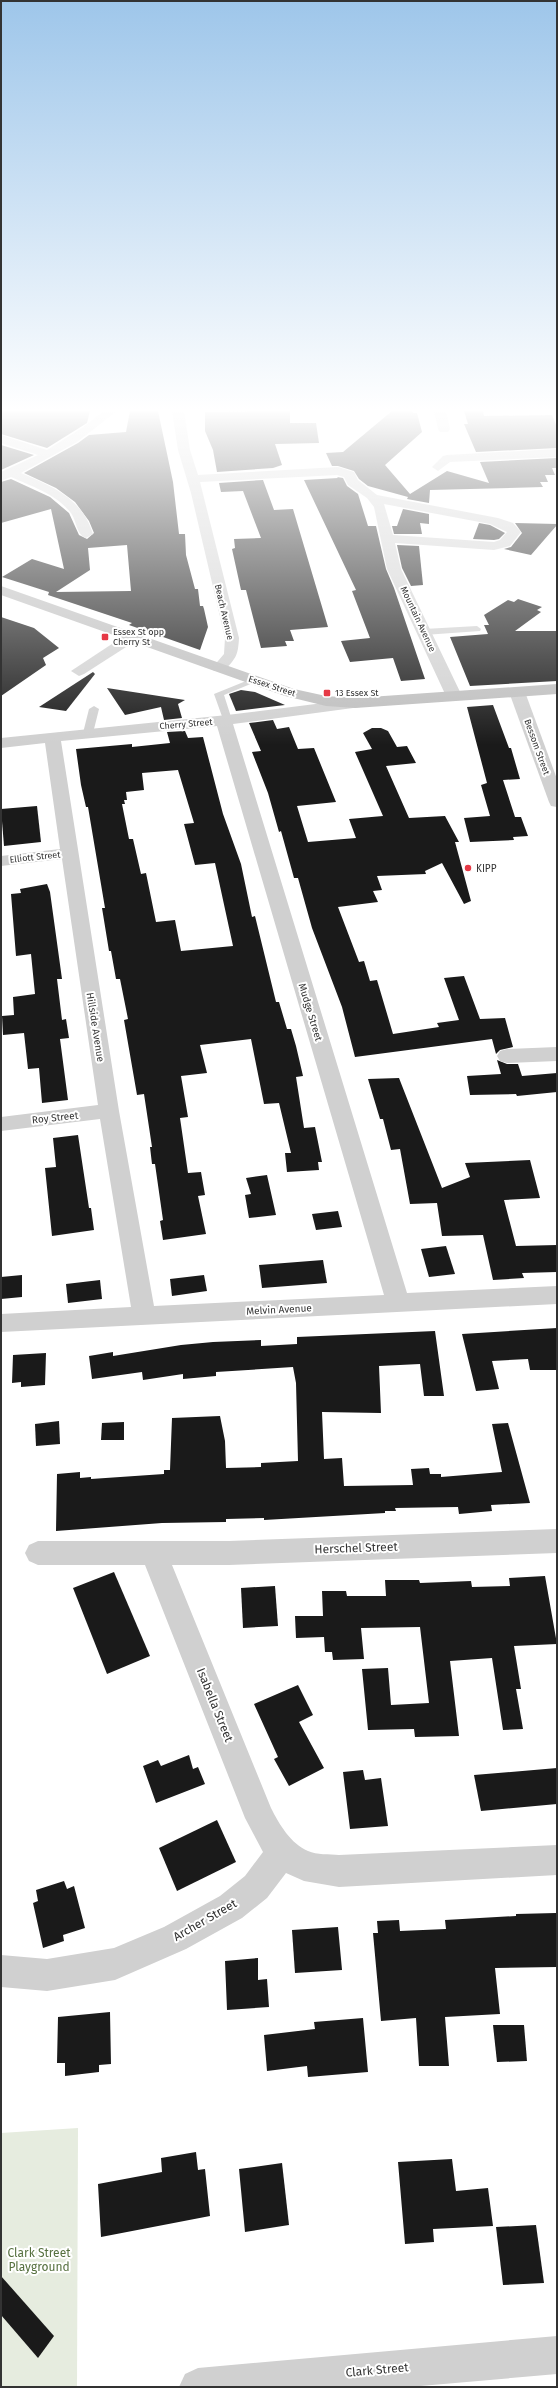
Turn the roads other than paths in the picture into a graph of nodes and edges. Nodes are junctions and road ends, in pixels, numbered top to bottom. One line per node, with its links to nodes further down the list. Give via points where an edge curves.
1 (83, 522): 5 (street)
2 (204, 522): 11 (street, Beach Avenue, via 232,638 231,655)
3 (383, 522): 6 (street, Mountain Avenue)
4 (498, 522): 6 (street, via 508,526 514,532 505,543 494,546)
5 (86, 534)
6 (386, 538): 9 (street, Mountain Avenue, via 394,569)
7 (1, 590): 10 (main road, Essex Street)
8 (477, 629): 9 (lane)
9 (424, 632): 16 (street, Mountain Avenue)
10 (132, 637): 11 (main road, Essex Street); 12 (street)
11 (219, 668): 13 (main road, Essex Street)
12 (78, 671)
13 (254, 681): 17 (main road, Essex Street, via 326,701); 19 (lane, via 219,694)
14 (557, 690): 15 (main road, Essex Street)
15 (517, 692): 16 (main road, Essex Street); 23 (street, Bessom Street)
16 (454, 696): 17 (main road, Essex Street)
17 (370, 702): 19 (street, Cherry Street)
18 (94, 708): 20 (lane)
19 (225, 721): 20 (street, Cherry Street); 31 (street, Mudge Street)
20 (88, 733): 21 (street, Cherry Street)
21 (52, 737): 22 (street, Cherry Street); 24 (street, Hillside Avenue)
22 (1, 743)
23 (557, 802)
24 (70, 853): 25 (street, Elliott Street); 28 (street, Hillside Avenue)
25 (1, 861)
26 (557, 1054): 27 (street)
27 (507, 1056)
28 (109, 1111): 29 (street, Roy Street); 32 (street, Hillside Avenue)
29 (1, 1124)
30 (557, 1295): 31 (street, Melvin Avenue)
31 (398, 1303): 32 (street, Melvin Avenue)
32 (144, 1316): 33 (street, Melvin Avenue)
33 (1, 1323)
34 (557, 1541): 36 (street, Herschel Street, via 229,1553)
35 (38, 1553): 36 (street, Herschel Street)
36 (154, 1553): 37 (street, Isabella Street, via 260,1818)
37 (283, 1852): 38 (street, via 304,1866 339,1871); 39 (street, Archer Street, via 256,1887 232,1907 176,1938 115,1964 47,1975)
38 (557, 1860)
39 (1, 1971)
40 (557, 2355): 41 (street, Clark Street)
41 (198, 2387)

